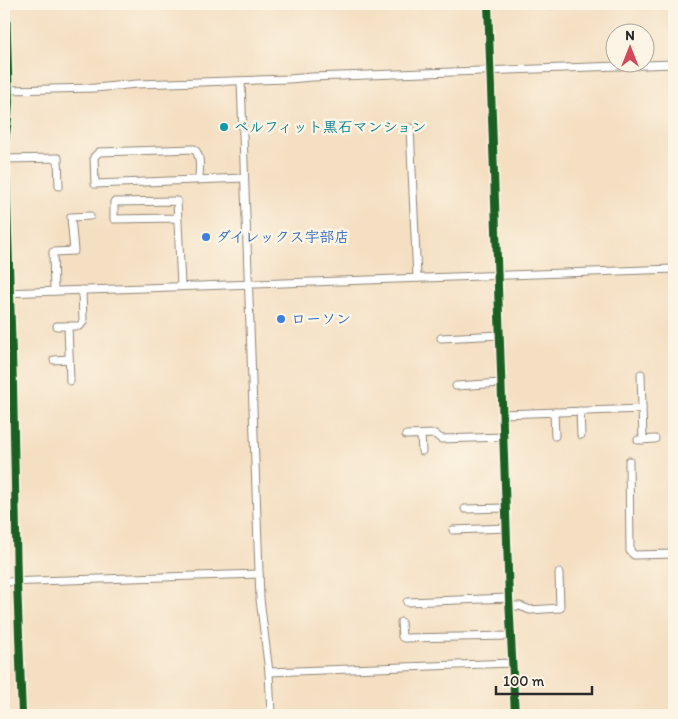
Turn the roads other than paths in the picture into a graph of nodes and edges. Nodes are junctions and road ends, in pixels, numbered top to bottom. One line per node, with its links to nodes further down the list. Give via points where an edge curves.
1 (6, 4): 8 (street)
2 (488, 4): 6 (street)
3 (572, 4): 4 (street)
4 (544, 5)
5 (674, 64): 6 (street)
6 (490, 70): 7 (street); 19 (street)
7 (241, 81): 8 (street); 11 (street)
8 (9, 90): 10 (street)
9 (410, 128): 20 (street)
10 (5, 159): 13 (street); 14 (street, via 58,158)
11 (244, 178): 12 (street); 21 (street)
12 (199, 180): 12 (street, via 199,158 194,150 99,152 94,157 95,184)
13 (5, 186): 15 (street)
14 (59, 186)
15 (5, 215): 25 (street)
16 (90, 216): 24 (street, via 71,216 74,251 53,252)
17 (178, 218): 17 (street, via 114,219 114,202 177,201); 22 (street)
18 (674, 269): 19 (street)
19 (498, 275): 20 (street); 28 (street)
20 (417, 278): 21 (street)
21 (249, 284): 22 (street); 54 (street)
22 (182, 286): 23 (street)
23 (82, 290): 24 (street); 27 (street, via 83,322 80,326)
24 (54, 291): 25 (street)
25 (7, 292): 56 (street)
26 (57, 326): 27 (street)
27 (68, 326): 30 (street)
28 (500, 335): 29 (street); 34 (street)
29 (441, 338)
30 (69, 359): 31 (street); 33 (street)
31 (54, 360)
32 (641, 374): 36 (street)
33 (70, 381)
34 (502, 383): 35 (street); 39 (street)
35 (456, 386)
36 (642, 409): 37 (street); 45 (street, via 641,440)
37 (580, 411): 38 (street); 42 (street)
38 (554, 412): 39 (street); 43 (street)
39 (503, 414): 44 (street)
40 (406, 435): 41 (street)
41 (421, 435): 44 (street, via 436,434 441,439); 46 (street)
42 (581, 435)
43 (554, 436)
44 (504, 437): 48 (street)
45 (655, 439)
46 (422, 452)
47 (629, 461): 52 (street, via 630,551 634,555)
48 (506, 508): 49 (street); 50 (street)
49 (465, 509)
50 (507, 528): 51 (street); 58 (street)
51 (453, 530)
52 (674, 554)
53 (559, 573): 58 (street, via 560,608 530,610)
54 (259, 574): 56 (street); 62 (street)
55 (4, 582): 56 (street)
56 (18, 582): 63 (street)
57 (407, 602): 58 (street)
58 (509, 602): 60 (street)
59 (401, 622): 60 (street, via 404,638)
60 (511, 636): 61 (street)
61 (512, 663): 62 (street); 65 (street)
62 (269, 672): 64 (street)
63 (22, 715)
64 (272, 715)
65 (515, 715)

